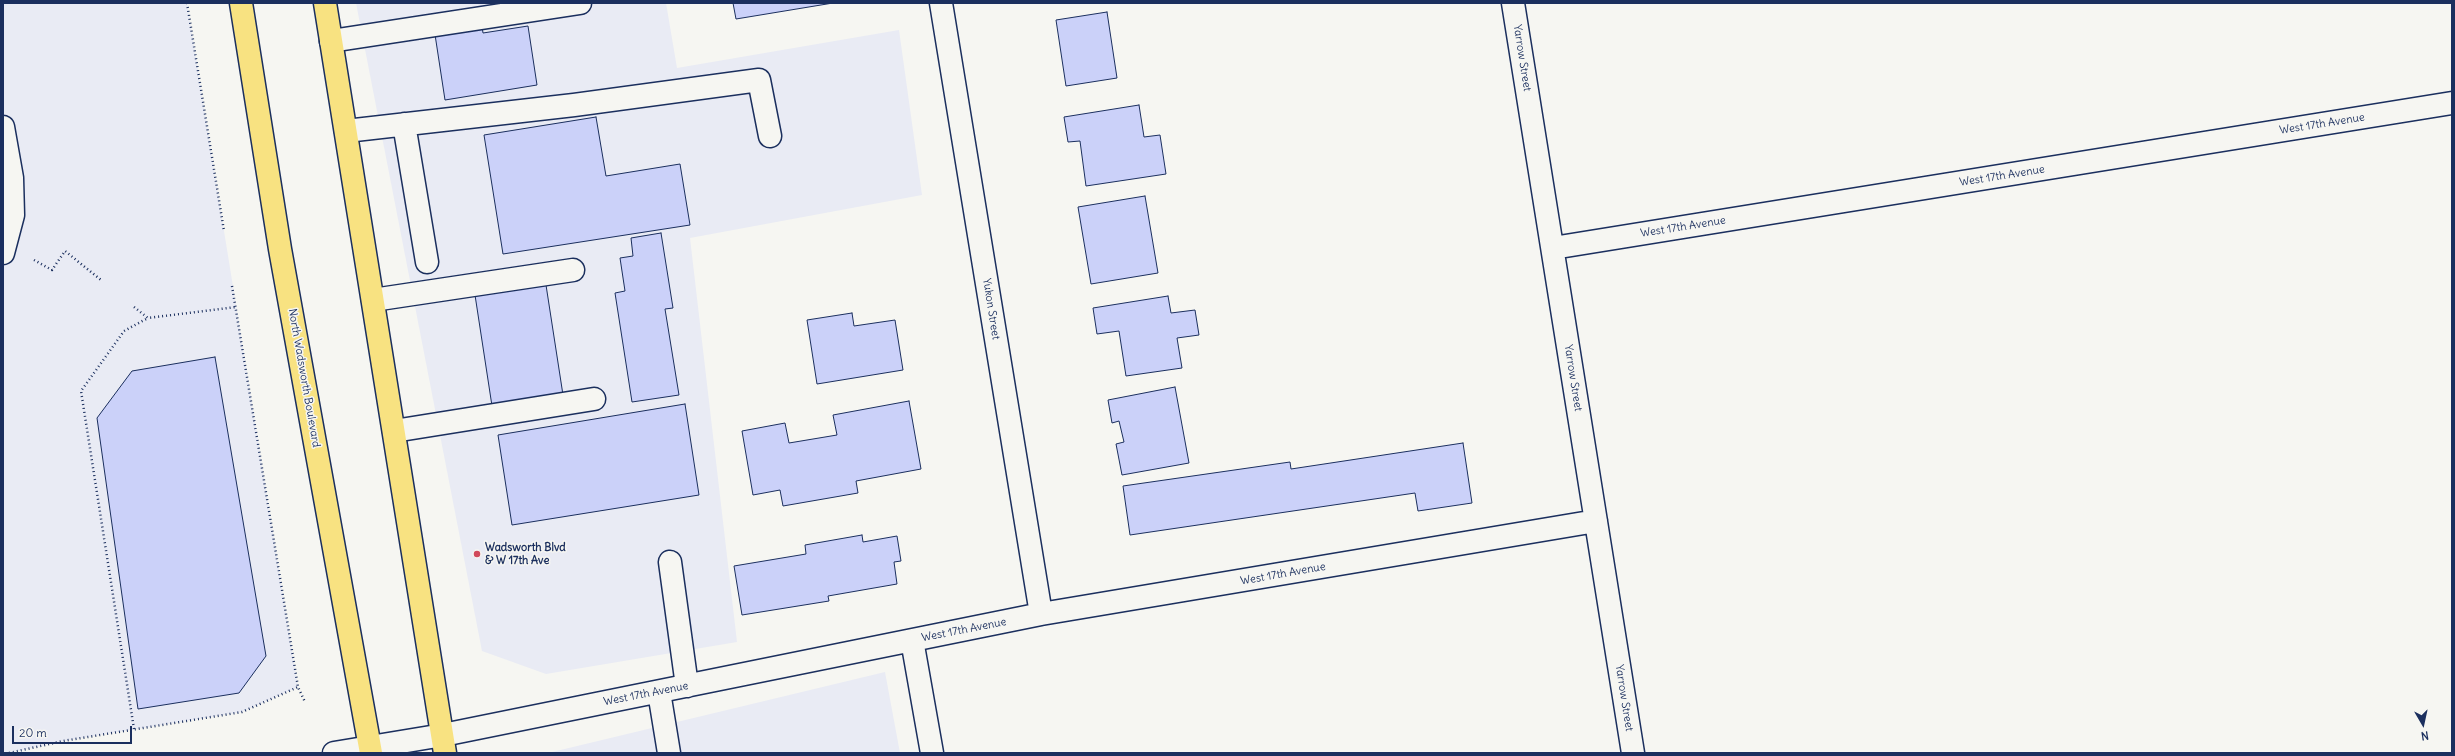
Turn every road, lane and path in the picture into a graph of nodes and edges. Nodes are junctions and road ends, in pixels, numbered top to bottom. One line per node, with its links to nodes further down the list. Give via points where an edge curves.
1 (187, 3): 13 (path)
2 (241, 3): 37 (main road, North Wadsworth Boulevard, via 280,249)
3 (325, 3): 7 (main road)
4 (580, 3): 7 (street)
5 (941, 3): 29 (street, Yukon Street)
6 (1513, 3): 14 (street, Yarrow Street)
7 (332, 41): 11 (main road)
8 (2452, 103): 14 (street, West 17th Avenue)
9 (404, 124): 11 (street); 12 (street, via 574,105 759,80); 17 (street)
10 (3, 127): 15 (street, via 12,183 13,215)
11 (346, 131): 21 (main road)
12 (770, 136)
13 (224, 231)
14 (1553, 248): 27 (street, Yarrow Street)
15 (3, 253)
16 (32, 259): 19 (path, via 52,270 65,251)
17 (427, 262)
18 (573, 270): 21 (street)
19 (101, 280)
20 (232, 286): 23 (path)
21 (373, 300): 26 (main road)
22 (134, 307): 24 (path)
23 (236, 307): 24 (path); 32 (path)
24 (148, 318): 35 (path, via 124,331 81,391)
25 (594, 399): 26 (street)
26 (394, 431): 36 (main road)
27 (1596, 521): 29 (street, West 17th Avenue); 42 (street, Yarrow Street)
28 (670, 562): 31 (street)
29 (1040, 614): 30 (street, West 17th Avenue)
30 (912, 640): 31 (street, West 17th Avenue); 41 (street)
31 (687, 686): 33 (street, West 17th Avenue)
32 (298, 687): 34 (path); 35 (path, via 242,712)
33 (659, 692): 36 (street, West 17th Avenue); 40 (street)
34 (305, 702)
35 (134, 729): 38 (path)
36 (444, 744): 37 (street, West 17th Avenue)
37 (371, 750): 39 (street, West 17th Avenue)
38 (9, 753)
39 (334, 753)
40 (669, 753)
41 (932, 753)
42 (1633, 753)

